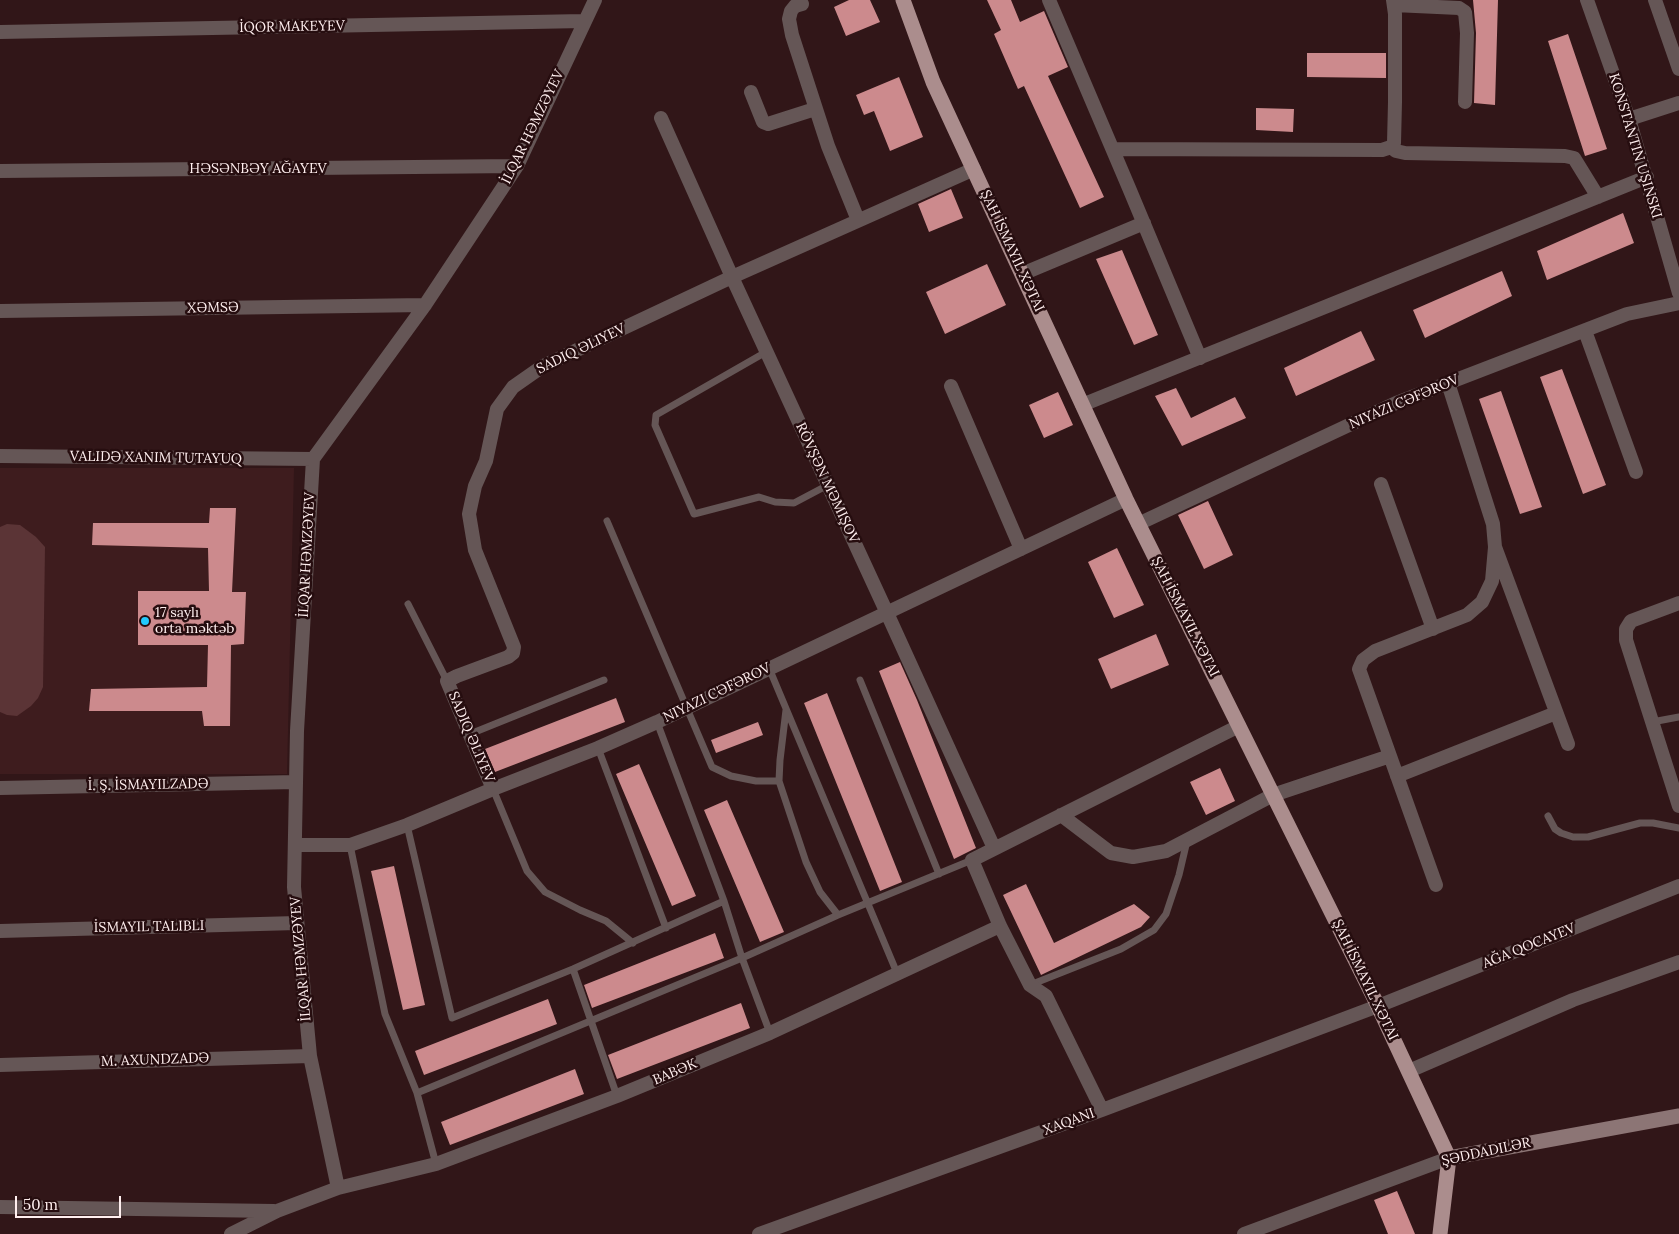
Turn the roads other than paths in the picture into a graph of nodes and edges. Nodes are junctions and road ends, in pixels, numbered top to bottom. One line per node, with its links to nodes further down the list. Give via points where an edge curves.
1 (595, 0): 8 (street, İLQAR HƏMZƏYEV)
2 (903, 0): 20 (main road, via 933,82)
3 (1049, 0): 18 (street)
4 (1587, 0): 16 (street, KONSTANTIN UŞINSKI)
5 (1655, 0): 10 (street)
6 (1393, 3): 12 (street, via 1459,8 1465,12); 17 (street, via 1394,143)
7 (802, 4): 14 (street, via 790,11 789,19)
8 (584, 21): 9 (street, İQOR MAKEYEV); 19 (street, İLQAR HƏMZƏYEV)
9 (0, 32)
10 (1679, 70)
11 (750, 92): 14 (street, via 763,122 768,124)
12 (1465, 102)
13 (1679, 103): 16 (street)
14 (815, 109): 24 (street)
15 (660, 118): 27 (street, RÖVŞƏN MƏMIŞOV)
16 (1630, 119): 22 (street, KONSTANTIN UŞINSKI)
17 (1391, 147): 18 (street, via 1382,150); 23 (street, via 1405,153 1574,158)
18 (1113, 149): 25 (street)
19 (516, 166): 21 (street, HƏSƏNBƏY AĞAYEV); 30 (street, İLQAR HƏMZƏYEV)
20 (974, 169): 24 (street); 26 (main road)
21 (0, 171)
22 (1647, 177): 23 (street); 28 (street, KONSTANTIN UŞINSKI)
23 (1598, 197): 34 (street)
24 (858, 220): 27 (street)
25 (1144, 223): 26 (street); 34 (street)
26 (1022, 274): 37 (main road)
27 (732, 277): 33 (street, RÖVŞƏN MƏMIŞOV); 55 (street, via 543,366 513,387 497,409 486,461 475,486 469,514 475,550 514,648 508,657)
28 (1679, 293)
29 (1679, 303): 32 (street, NIYAZI CƏFƏROV, via 1627,314)
30 (425, 305): 31 (street, XƏMSƏ); 39 (street, İLQAR HƏMZƏYEV)
31 (0, 311)
32 (1585, 331): 35 (street, NIYAZI CƏFƏROV); 40 (street)
33 (766, 352): 42 (street, RÖVŞƏN MƏMIŞOV); 42 (lane, via 656,415 655,425 694,514 759,497 794,503)
34 (1200, 358): 37 (street)
35 (1448, 383): 45 (street, NIYAZI CƏFƏROV, via 1396,403); 46 (street, via 1493,524)
36 (951, 386): 47 (street)
37 (1082, 405): 43 (main road)
38 (0, 456): 39 (street)
39 (313, 459): 69 (street, İLQAR HƏMZƏYEV)
40 (1636, 472)
41 (1381, 484): 51 (street)
42 (828, 485): 50 (street, RÖVŞƏN MƏMIŞOV)
43 (1126, 499): 45 (main road); 47 (street, NIYAZI CƏFƏROV)
44 (607, 521): 56 (lane)
45 (1138, 524): 62 (main road)
46 (1495, 547): 51 (street, via 1492,581 1482,602 1467,615); 58 (street)
47 (1022, 549): 50 (street, NIYAZI CƏFƏROV)
48 (1679, 602): 61 (street, via 1631,621 1626,629 1626,640)
49 (408, 604): 55 (lane)
50 (887, 613): 52 (street, NIYAZI CƏFƏROV); 81 (street, RÖVŞƏN MƏMIŞOV)
51 (1433, 628): 66 (street, via 1375,651 1363,660 1359,669)
52 (768, 668): 56 (street, NIYAZI CƏFƏROV); 57 (lane)
53 (604, 680): 63 (lane)
54 (860, 680): 83 (lane)
55 (447, 681): 63 (street)
56 (687, 708): 60 (street, NIYAZI CƏFƏROV); 68 (lane, via 712,767 731,776)
57 (786, 709): 68 (lane); 87 (lane)
58 (1556, 712): 64 (street); 67 (street)
59 (1679, 716): 61 (lane)
60 (657, 722): 65 (street, NIYAZI CƏFƏROV); 86 (lane)
61 (1652, 722): 73 (street)
62 (1239, 726): 72 (main road); 74 (street)
63 (470, 734): 71 (street)
64 (1568, 744)
65 (598, 748): 71 (street, NIYAZI CƏFƏROV); 91 (lane)
66 (1390, 756): 67 (street); 72 (street)
67 (1397, 776): 84 (street)
68 (779, 781): 88 (lane, via 806,862 820,892)
69 (296, 782): 70 (street); 79 (street, İLQAR HƏMZƏYEV)
70 (0, 788)
71 (493, 789): 76 (street, NIYAZI CƏFƏROV); 93 (lane, via 527,871 545,892 606,921)
72 (1273, 794): 78 (street); 99 (main road)
73 (1679, 806)
74 (1061, 815): 78 (street, via 1111,853 1133,857 1166,851); 81 (street)
75 (1548, 816): 77 (lane, via 1555,829 1573,837 1584,838 1640,823)
76 (407, 825): 80 (street, NIYAZI CƏFƏROV); 96 (lane, via 452,1018)
77 (1679, 828)
78 (1187, 840): 98 (lane, via 1180,875 1166,914 1154,930 1121,949)
79 (295, 845): 80 (street, NIYAZI CƏFƏROV); 89 (street, İLQAR HƏMZƏYEV)
80 (350, 845): 105 (lane, via 385,1014)
81 (994, 848): 82 (street)
82 (972, 860): 83 (lane); 90 (street)
83 (939, 874): 87 (lane)
84 (1436, 885)
85 (1679, 886): 99 (street, AĞA QOCAYEV)
86 (724, 901): 91 (lane); 94 (lane)
87 (868, 903): 88 (lane); 97 (lane)
88 (838, 915): 94 (lane)
89 (297, 923): 92 (street); 102 (street, İLQAR HƏMZƏYEV)
90 (1000, 926): 97 (street, BABƏK); 98 (street)
91 (666, 928): 93 (lane)
92 (0, 931)
93 (633, 943): 96 (lane)
94 (742, 958): 100 (lane); 101 (lane)
95 (1679, 962): 104 (street, via 1573,1000)
96 (573, 969): 100 (lane)
97 (897, 973): 101 (street, BABƏK)
98 (1030, 985): 107 (street, via 1046,996)
99 (1378, 1006): 104 (main road); 107 (street, XAQANI)
100 (591, 1021): 105 (lane); 106 (lane)
101 (770, 1033): 106 (street, BABƏK)
102 (310, 1056): 103 (street, M. AXUNDZADƏ); 111 (street, İLQAR HƏMZƏYEV)
103 (0, 1065)
104 (1409, 1071): 109 (main road)
105 (417, 1093): 110 (lane)
106 (617, 1096): 110 (street, BABƏK)
107 (1102, 1110): 115 (street, XAQANI)
108 (1679, 1116): 109 (street, ŞƏDDADILƏR)
109 (1449, 1158): 116 (street, ŞƏDDADILƏR); 117 (main road)
110 (436, 1164): 111 (street, BABƏK)
111 (338, 1188): 113 (street, BABƏK)
112 (0, 1207): 113 (street)
113 (277, 1211): 114 (street, BABƏK)
114 (231, 1234)
115 (759, 1234)
116 (1244, 1234)
117 (1440, 1234)

